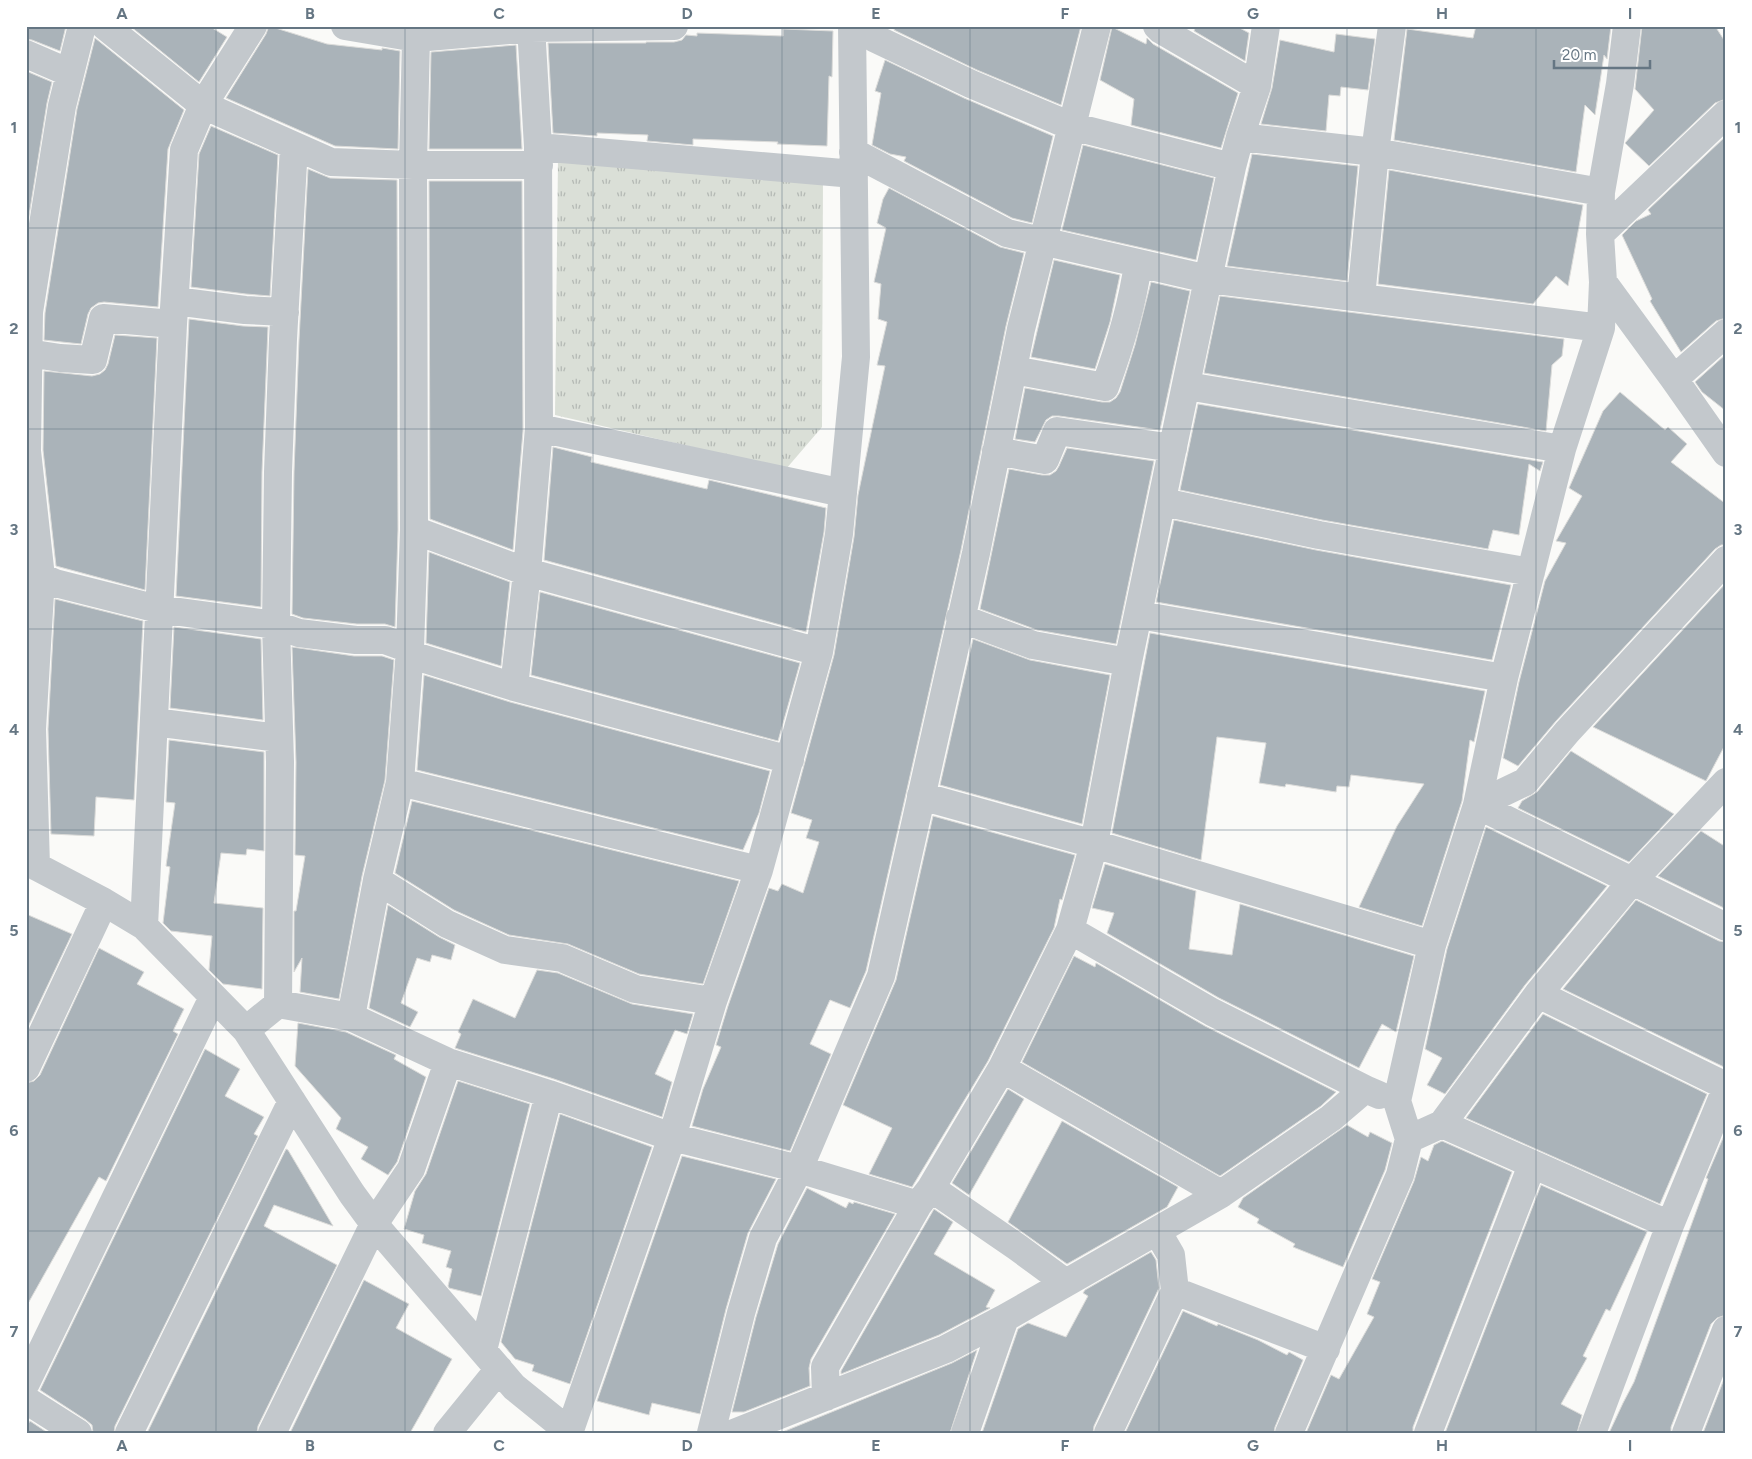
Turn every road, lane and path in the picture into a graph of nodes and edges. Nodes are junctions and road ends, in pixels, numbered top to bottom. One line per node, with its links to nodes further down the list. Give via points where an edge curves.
1 (82, 26): 15 (street)
2 (105, 26): 17 (street)
3 (253, 26): 17 (street)
4 (345, 26): 13 (street)
5 (674, 26): 12 (street)
6 (854, 26): 19 (street, via 971,84); 24 (street)
7 (1097, 26): 19 (street)
8 (1157, 26): 16 (street)
9 (1266, 26): 16 (street)
10 (1392, 26): 22 (street)
11 (1626, 26): 27 (street, via 1620,84)
12 (531, 27): 13 (street); 23 (street)
13 (416, 38): 25 (street)
14 (26, 54): 15 (street)
15 (70, 73): 38 (street, via 29,312)
16 (1257, 86): 20 (street)
17 (203, 105): 21 (street); 34 (street, via 184,150)
18 (1726, 114): 28 (street)
19 (1071, 126): 26 (street); 29 (street)
20 (1240, 137): 22 (street); 26 (street)
21 (294, 146): 25 (street, via 331,162); 35 (street)
22 (1375, 152): 27 (street); 33 (street)
23 (539, 156): 24 (street); 25 (street); 42 (street)
24 (853, 163): 29 (street, via 1007,233); 47 (street, via 856,357)
25 (413, 165): 49 (street)
26 (1232, 167): 31 (street)
27 (1601, 192): 28 (street)
28 (1600, 234): 32 (street)
29 (1043, 241): 30 (street); 39 (street)
30 (1138, 264): 31 (street); 39 (street, via 1134,296 1105,386)
31 (1208, 279): 33 (street); 41 (street)
32 (1603, 282): 36 (street); 40 (street)
33 (1361, 298): 36 (street)
34 (174, 312): 35 (street); 38 (street, via 103,318 93,360); 54 (street)
35 (285, 312): 57 (street)
36 (1601, 328): 44 (street)
37 (1726, 333): 40 (street)
38 (28, 353): 53 (street, via 27,451)
39 (1013, 370): 45 (street)
40 (1674, 379): 46 (street)
41 (1187, 386): 43 (street); 44 (street)
42 (539, 428): 47 (street); 51 (street)
43 (1173, 448): 45 (street, via 1057,430 1045,460); 48 (street)
44 (1562, 448): 52 (street)
45 (996, 451): 56 (street)
46 (1726, 453)
47 (843, 493): 59 (street)
48 (1163, 502): 52 (street, via 1319,535); 55 (street)
49 (414, 530): 51 (street); 58 (street)
50 (1726, 560): 69 (street, via 1525,782)
51 (527, 572): 59 (street); 62 (street)
52 (1531, 572): 61 (street)
53 (33, 574): 54 (street, via 91,593); 71 (street)
54 (158, 609): 57 (street); 63 (street)
55 (1139, 615): 60 (street); 61 (street)
56 (960, 618): 60 (street, via 1033,645); 68 (street)
57 (276, 625): 58 (street, via 299,633 385,640); 64 (street)
58 (410, 649): 62 (street, via 415,656); 66 (street)
59 (819, 652): 65 (street)
60 (1128, 662): 70 (street)
61 (1504, 678): 69 (street)
62 (514, 687): 65 (street)
63 (154, 722): 64 (street); 76 (street)
64 (279, 738): 83 (street)
65 (790, 760): 72 (street)
66 (400, 782): 72 (street); 73 (street)
67 (1726, 782): 74 (street)
68 (921, 796): 70 (street); 98 (street, via 881,976)
69 (1477, 806): 74 (street); 79 (street)
70 (1094, 844): 78 (street); 79 (street)
71 (31, 864): 75 (street)
72 (759, 870): 82 (street)
73 (377, 880): 82 (street, via 447,924 505,950 562,958 635,988); 84 (street)
74 (1632, 881): 77 (street); 80 (street)
75 (104, 902): 76 (street); 87 (street)
76 (144, 926): 81 (street)
77 (1726, 927)
78 (1070, 930): 88 (street); 90 (street, via 1212,1012)
79 (1432, 945): 93 (street)
80 (1538, 994): 89 (street); 94 (street)
81 (213, 997): 85 (street); 110 (street)
82 (713, 1001): 95 (street)
83 (278, 1004): 84 (street); 85 (street)
84 (351, 1017): 86 (street)
85 (246, 1030): 92 (street)
86 (448, 1062): 91 (street); 101 (street, via 411,1169)
87 (26, 1068)
88 (1002, 1068): 99 (street); 100 (street)
89 (1726, 1087): 102 (street)
90 (1365, 1089): 93 (street); 99 (street, via 1331,1118)
91 (549, 1094): 95 (street); 109 (street)
92 (292, 1100): 101 (street); 115 (street)
93 (1397, 1101): 96 (street)
94 (1442, 1124): 96 (street); 97 (street)
95 (672, 1137): 98 (street); 113 (street)
96 (1408, 1139): 108 (street, via 1400,1174)
97 (1532, 1165): 102 (street); 123 (street)
98 (799, 1168): 100 (street); 118 (street, via 764,1238 741,1313)
99 (1221, 1194): 103 (street)
100 (924, 1196): 104 (street, via 1017,1247); 111 (street, via 825,1367)
101 (374, 1224): 109 (street); 116 (street)
102 (1670, 1225): 124 (street)
103 (1158, 1231): 104 (street); 105 (street, via 1171,1255)
104 (1066, 1283): 106 (street)
105 (1175, 1291): 108 (street); 121 (street)
106 (1005, 1318): 111 (street, via 946,1349); 120 (street)
107 (1726, 1330): 125 (street)
108 (1326, 1349): 122 (street)
109 (491, 1359): 113 (street, via 514,1386); 117 (street)
110 (26, 1383)
111 (826, 1397): 119 (street)
112 (26, 1400): 114 (street)
113 (561, 1430)
114 (78, 1433)
115 (129, 1433)
116 (272, 1433)
117 (447, 1433)
118 (711, 1433)
119 (734, 1433)
120 (965, 1433)
121 (1108, 1433)
122 (1289, 1433)
123 (1428, 1433)
124 (1592, 1433)
125 (1686, 1433)

